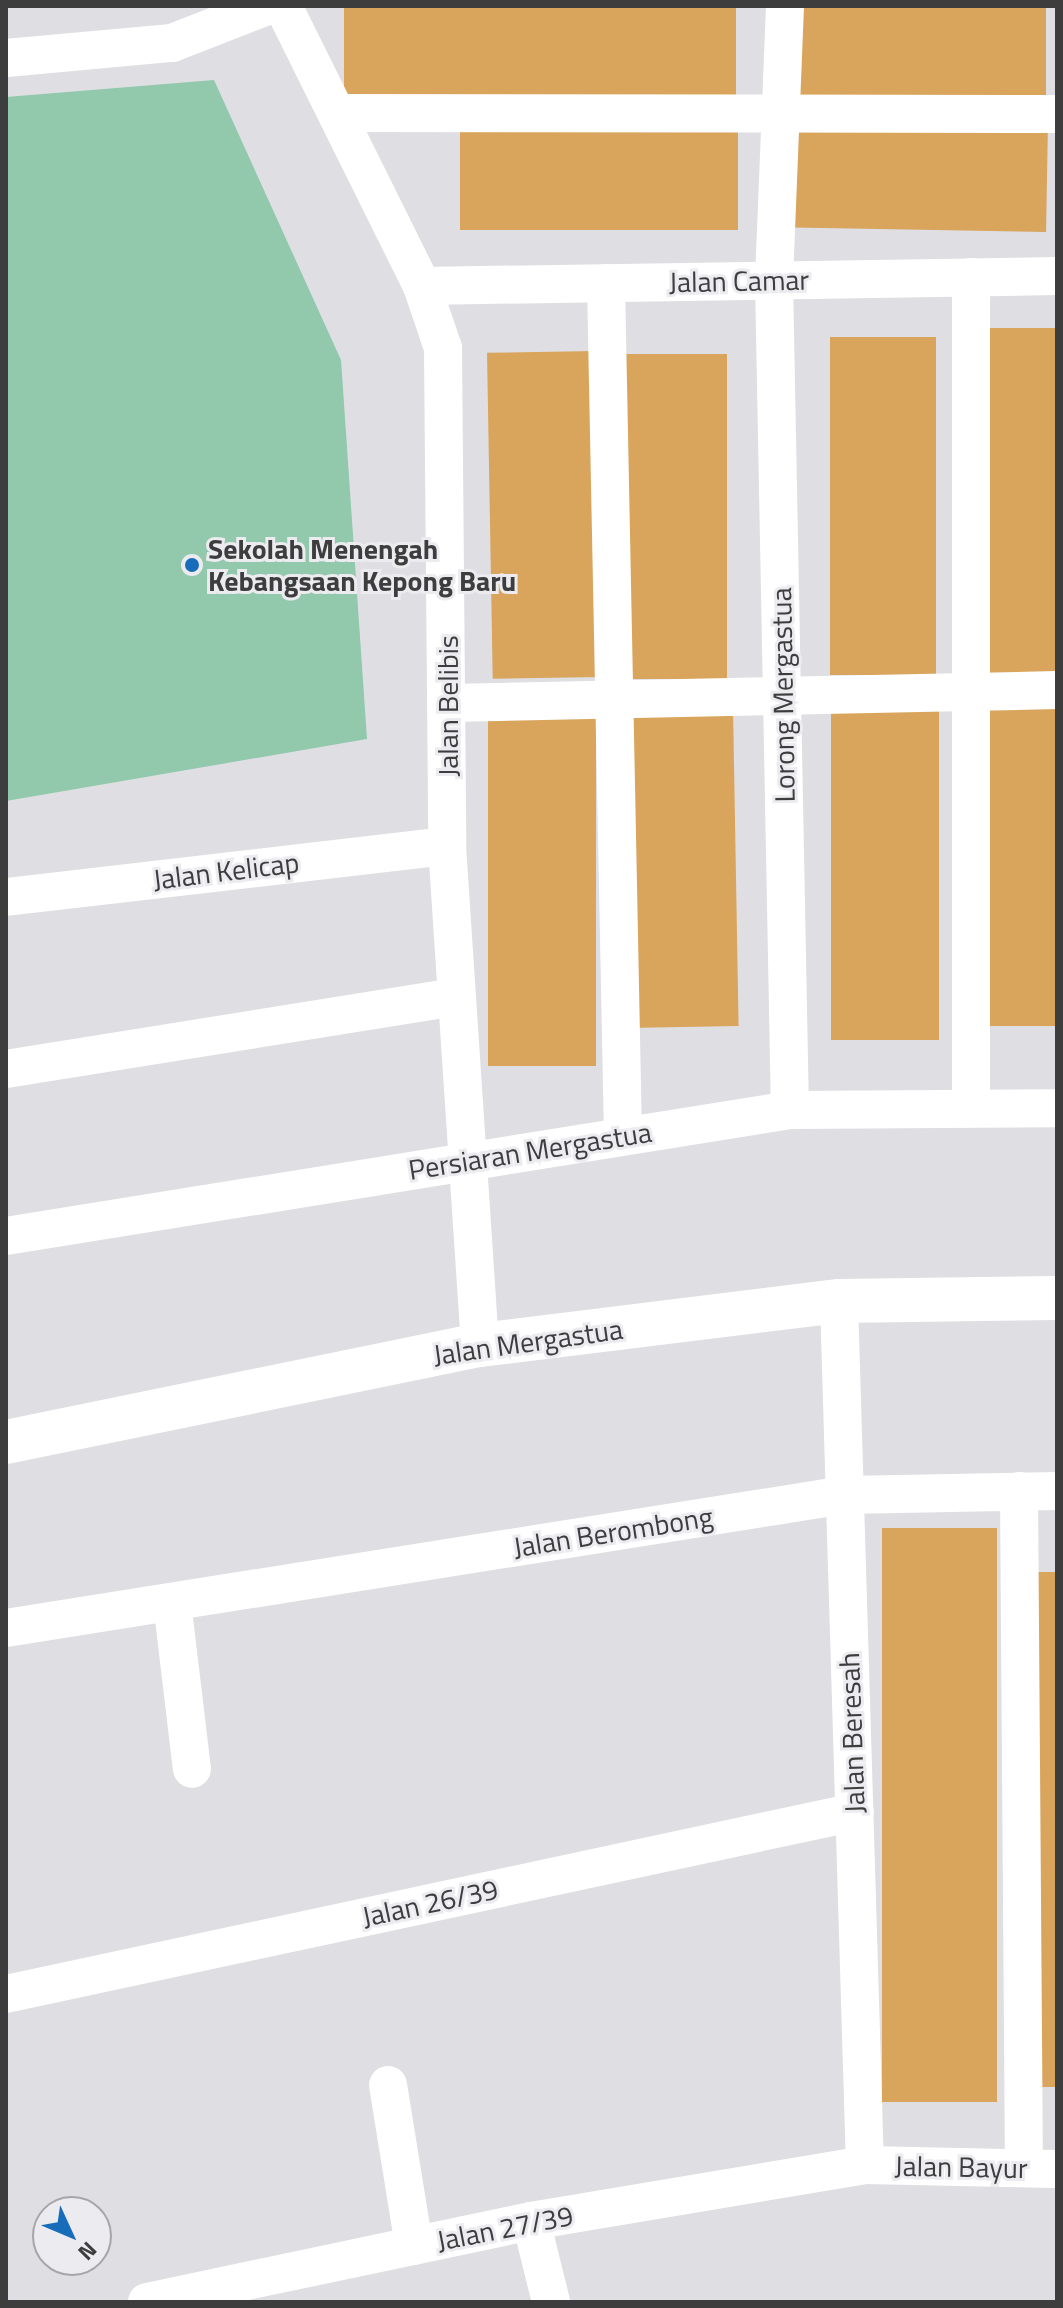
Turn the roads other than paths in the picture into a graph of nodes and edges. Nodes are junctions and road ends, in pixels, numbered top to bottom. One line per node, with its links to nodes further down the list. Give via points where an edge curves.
1 (267, 6): 4 (street, via 172,43)
2 (283, 6): 5 (street, Jalan Belibis)
3 (785, 6): 7 (street, Lorong Mergastua)
4 (6, 58)
5 (337, 113): 7 (street); 12 (street, Jalan Belibis)
6 (1057, 114): 7 (street)
7 (781, 117): 10 (street, Lorong Mergastua)
8 (1057, 276): 9 (street, Jalan Camar)
9 (971, 277): 10 (street, Jalan Camar); 14 (street)
10 (774, 280): 11 (street, Jalan Camar); 15 (street, Lorong Mergastua)
11 (606, 283): 12 (street, Jalan Camar); 16 (street)
12 (422, 286): 17 (street, Jalan Belibis, via 443,348)
13 (1057, 690): 14 (street)
14 (968, 692): 15 (street); 22 (street)
15 (783, 696): 16 (street); 24 (street, Lorong Mergastua)
16 (616, 700): 17 (street); 25 (street)
17 (449, 703): 18 (street, Jalan Belibis)
18 (447, 846): 19 (street, Jalan Kelicap); 20 (street, Jalan Belibis)
19 (6, 897)
20 (456, 997): 21 (street); 26 (street, Jalan Belibis)
21 (6, 1069)
22 (971, 1108): 23 (street, Persiaran Mergastua); 24 (street, Persiaran Mergastua)
23 (1057, 1108)
24 (790, 1110): 25 (street, Persiaran Mergastua)
25 (623, 1136): 26 (street, Persiaran Mergastua)
26 (467, 1161): 27 (street, Persiaran Mergastua); 30 (street, Jalan Belibis)
27 (6, 1236)
28 (1057, 1298): 29 (main road, Jalan Mergastua)
29 (839, 1301): 30 (main road, Jalan Mergastua); 34 (street, Jalan Beresah)
30 (480, 1345): 31 (main road, Jalan Mergastua)
31 (6, 1442)
32 (1019, 1491): 33 (street, Jalan Berombong); 34 (street, Jalan Berombong); 42 (street)
33 (1057, 1491)
34 (845, 1495): 35 (street, Jalan Berombong); 38 (street, Jalan Beresah)
35 (172, 1602): 36 (street, Jalan Berombong); 37 (street)
36 (6, 1628)
37 (192, 1769)
38 (855, 1812): 39 (street, Jalan 26/39); 41 (street, Jalan Beresah)
39 (6, 1994)
40 (388, 2085): 44 (street)
41 (865, 2165): 42 (street, Jalan Bayur); 43 (street, Jalan 27/39)
42 (1040, 2168)
43 (531, 2221): 44 (street, Jalan 27/39); 46 (street)
44 (414, 2246): 45 (street, Jalan 27/39)
45 (147, 2302)
46 (551, 2302)

